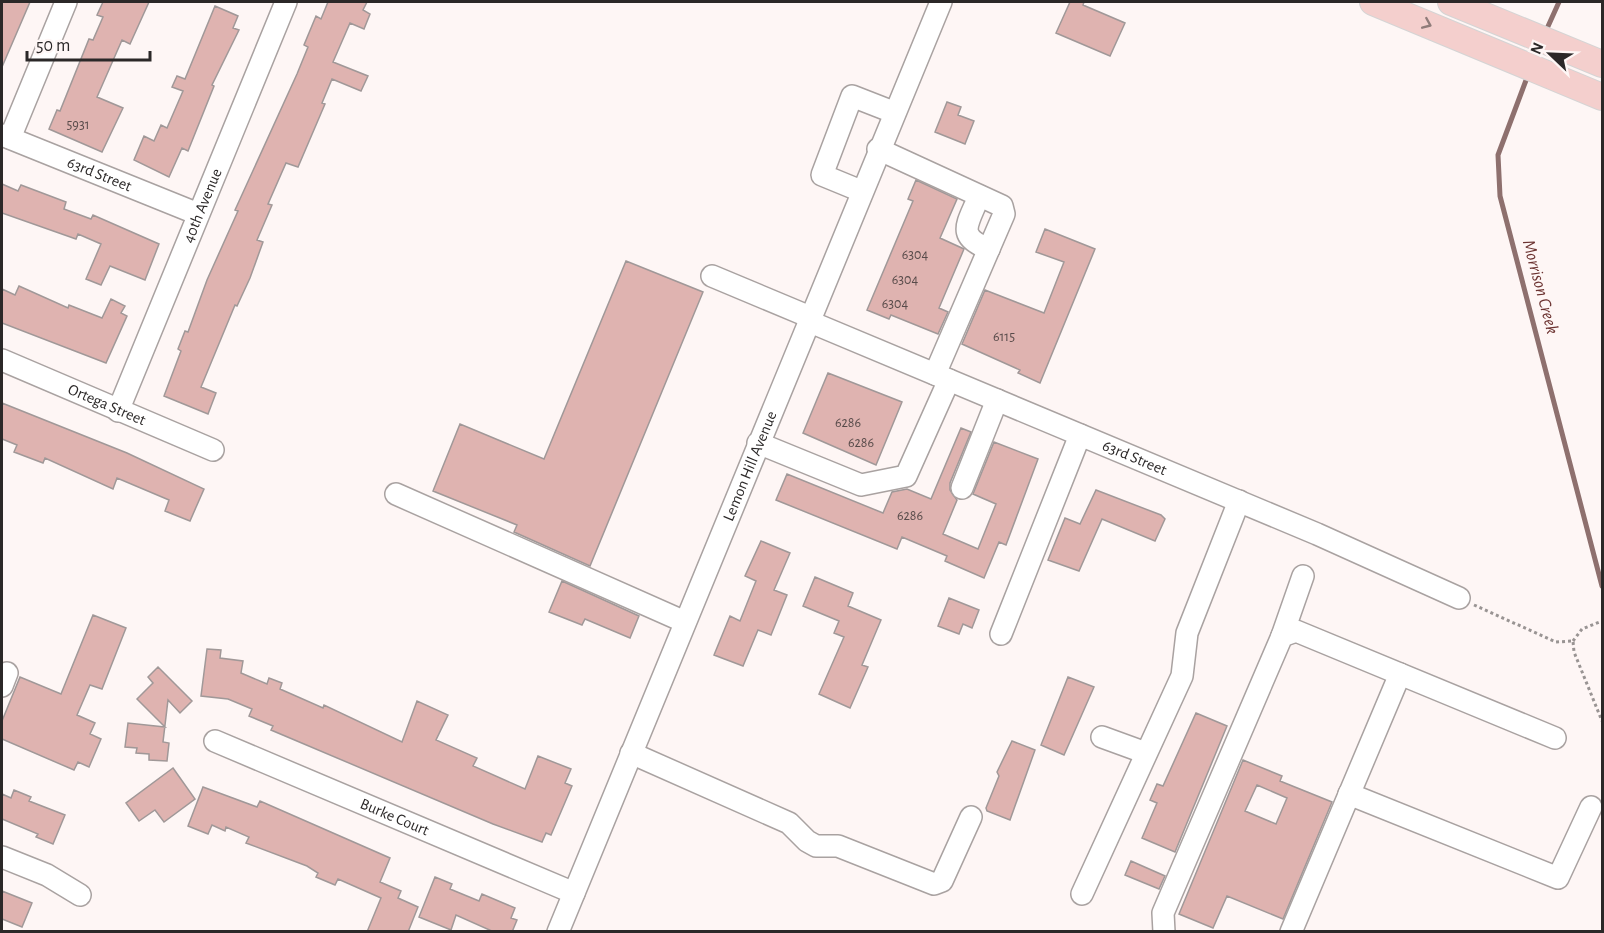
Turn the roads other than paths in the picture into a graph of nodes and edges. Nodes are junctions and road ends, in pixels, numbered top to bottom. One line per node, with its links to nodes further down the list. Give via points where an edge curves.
1 (66, 2): 9 (street)
2 (286, 2): 13 (street, 40th Avenue)
3 (941, 2): 8 (street, Lemon Hill Avenue)
4 (1373, 2): 7 (main road, one-way to 7)
5 (1450, 2): 6 (main road)
6 (1602, 64)
7 (1602, 98)
8 (893, 112): 10 (street, Lemon Hill Avenue); 11 (street, via 852,96 822,175)
9 (6, 137): 13 (street, 63rd Street)
10 (878, 149): 11 (street, Lemon Hill Avenue); 12 (street)
11 (861, 191): 16 (street, Lemon Hill Avenue)
12 (979, 196): 14 (street, via 965,230 973,243); 14 (street, via 1002,206 1004,214)
13 (198, 214): 20 (street, 40th Avenue)
14 (989, 249): 18 (street)
15 (712, 276): 16 (street, 63rd Street)
16 (809, 319): 18 (street, 63rd Street); 22 (street, Lemon Hill Avenue)
17 (2, 360): 20 (street, Ortega Street)
18 (942, 377): 19 (street, 63rd Street); 22 (street, via 906,476 861,485)
19 (998, 400): 21 (street, 63rd Street); 24 (street)
20 (118, 411): 23 (street, Ortega Street)
21 (1080, 435): 26 (street, 63rd Street); 30 (street)
22 (758, 443): 29 (street, Lemon Hill Avenue)
23 (213, 450)
24 (962, 488)
25 (396, 494): 29 (street)
26 (1239, 501): 28 (street, 63rd Street); 37 (street, via 1187,633 1182,676)
27 (1302, 576): 31 (street)
28 (1459, 598)
29 (685, 622): 36 (street, Lemon Hill Avenue)
30 (1000, 634)
31 (1282, 636): 32 (street, via 1296,631); 46 (street, via 1163,913)
32 (1400, 674): 34 (street); 38 (street)
33 (1102, 737): 37 (street)
34 (1555, 738)
35 (215, 741): 42 (street, Burke Court)
36 (631, 753): 40 (street, via 789,823 816,846 838,846 934,884 942,881); 42 (street, Lemon Hill Avenue)
37 (1146, 753): 43 (street)
38 (1349, 794): 39 (street, via 1558,878); 47 (street)
39 (1591, 807)
40 (971, 817)
41 (2, 857): 44 (street, via 47,875)
42 (574, 893): 45 (street, Lemon Hill Avenue)
43 (1082, 894)
44 (80, 895)
45 (558, 932)
46 (1164, 932)
47 (1292, 932)

